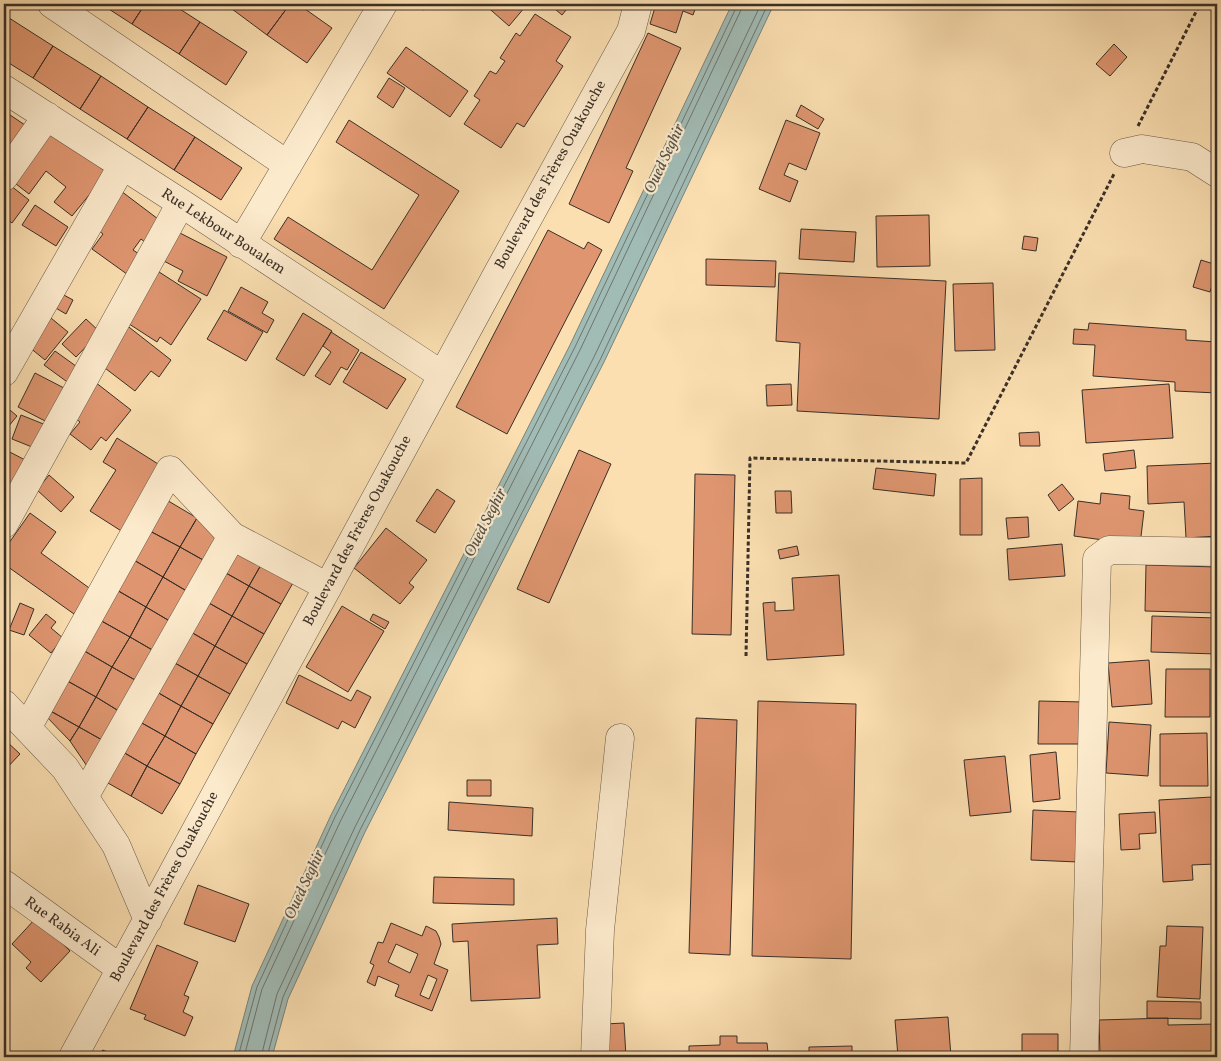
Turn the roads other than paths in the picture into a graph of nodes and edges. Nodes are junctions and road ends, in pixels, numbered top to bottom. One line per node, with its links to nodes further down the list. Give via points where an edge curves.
1 (52, 4): 7 (street)
2 (383, 4): 7 (street)
3 (638, 4): 14 (street, Boulevard des Frères Ouakouche, via 630,31)
4 (4, 89): 5 (street, Rue Lekbour Boualem)
5 (47, 116): 8 (street, Rue Lekbour Boualem); 10 (street)
6 (1124, 153): 9 (street, via 1142,149 1192,157)
7 (288, 165): 12 (street)
8 (122, 166): 11 (street, Rue Lekbour Boualem); 13 (street)
9 (1217, 173)
10 (4, 177)
11 (181, 203): 12 (street, Rue Lekbour Boualem); 15 (street)
12 (241, 244): 14 (street, Rue Lekbour Boualem)
13 (4, 372)
14 (442, 375): 18 (street, Boulevard des Frères Ouakouche)
15 (4, 524)
16 (232, 536): 18 (street); 20 (street, via 170,470); 22 (street)
17 (1217, 552): 28 (street, via 1110,550 1097,559)
18 (328, 587): 24 (street, Boulevard des Frères Ouakouche)
19 (4, 704): 20 (street)
20 (26, 728): 22 (street, via 65,768)
21 (620, 738): 27 (street, via 600,930)
22 (84, 797): 24 (street, via 116,845)
23 (4, 884): 25 (street, Rue Rabia Ali)
24 (148, 920): 25 (street, Boulevard des Frères Ouakouche)
25 (121, 969): 26 (street, Boulevard des Frères Ouakouche)
26 (74, 1057)
27 (594, 1057)
28 (1084, 1057)

